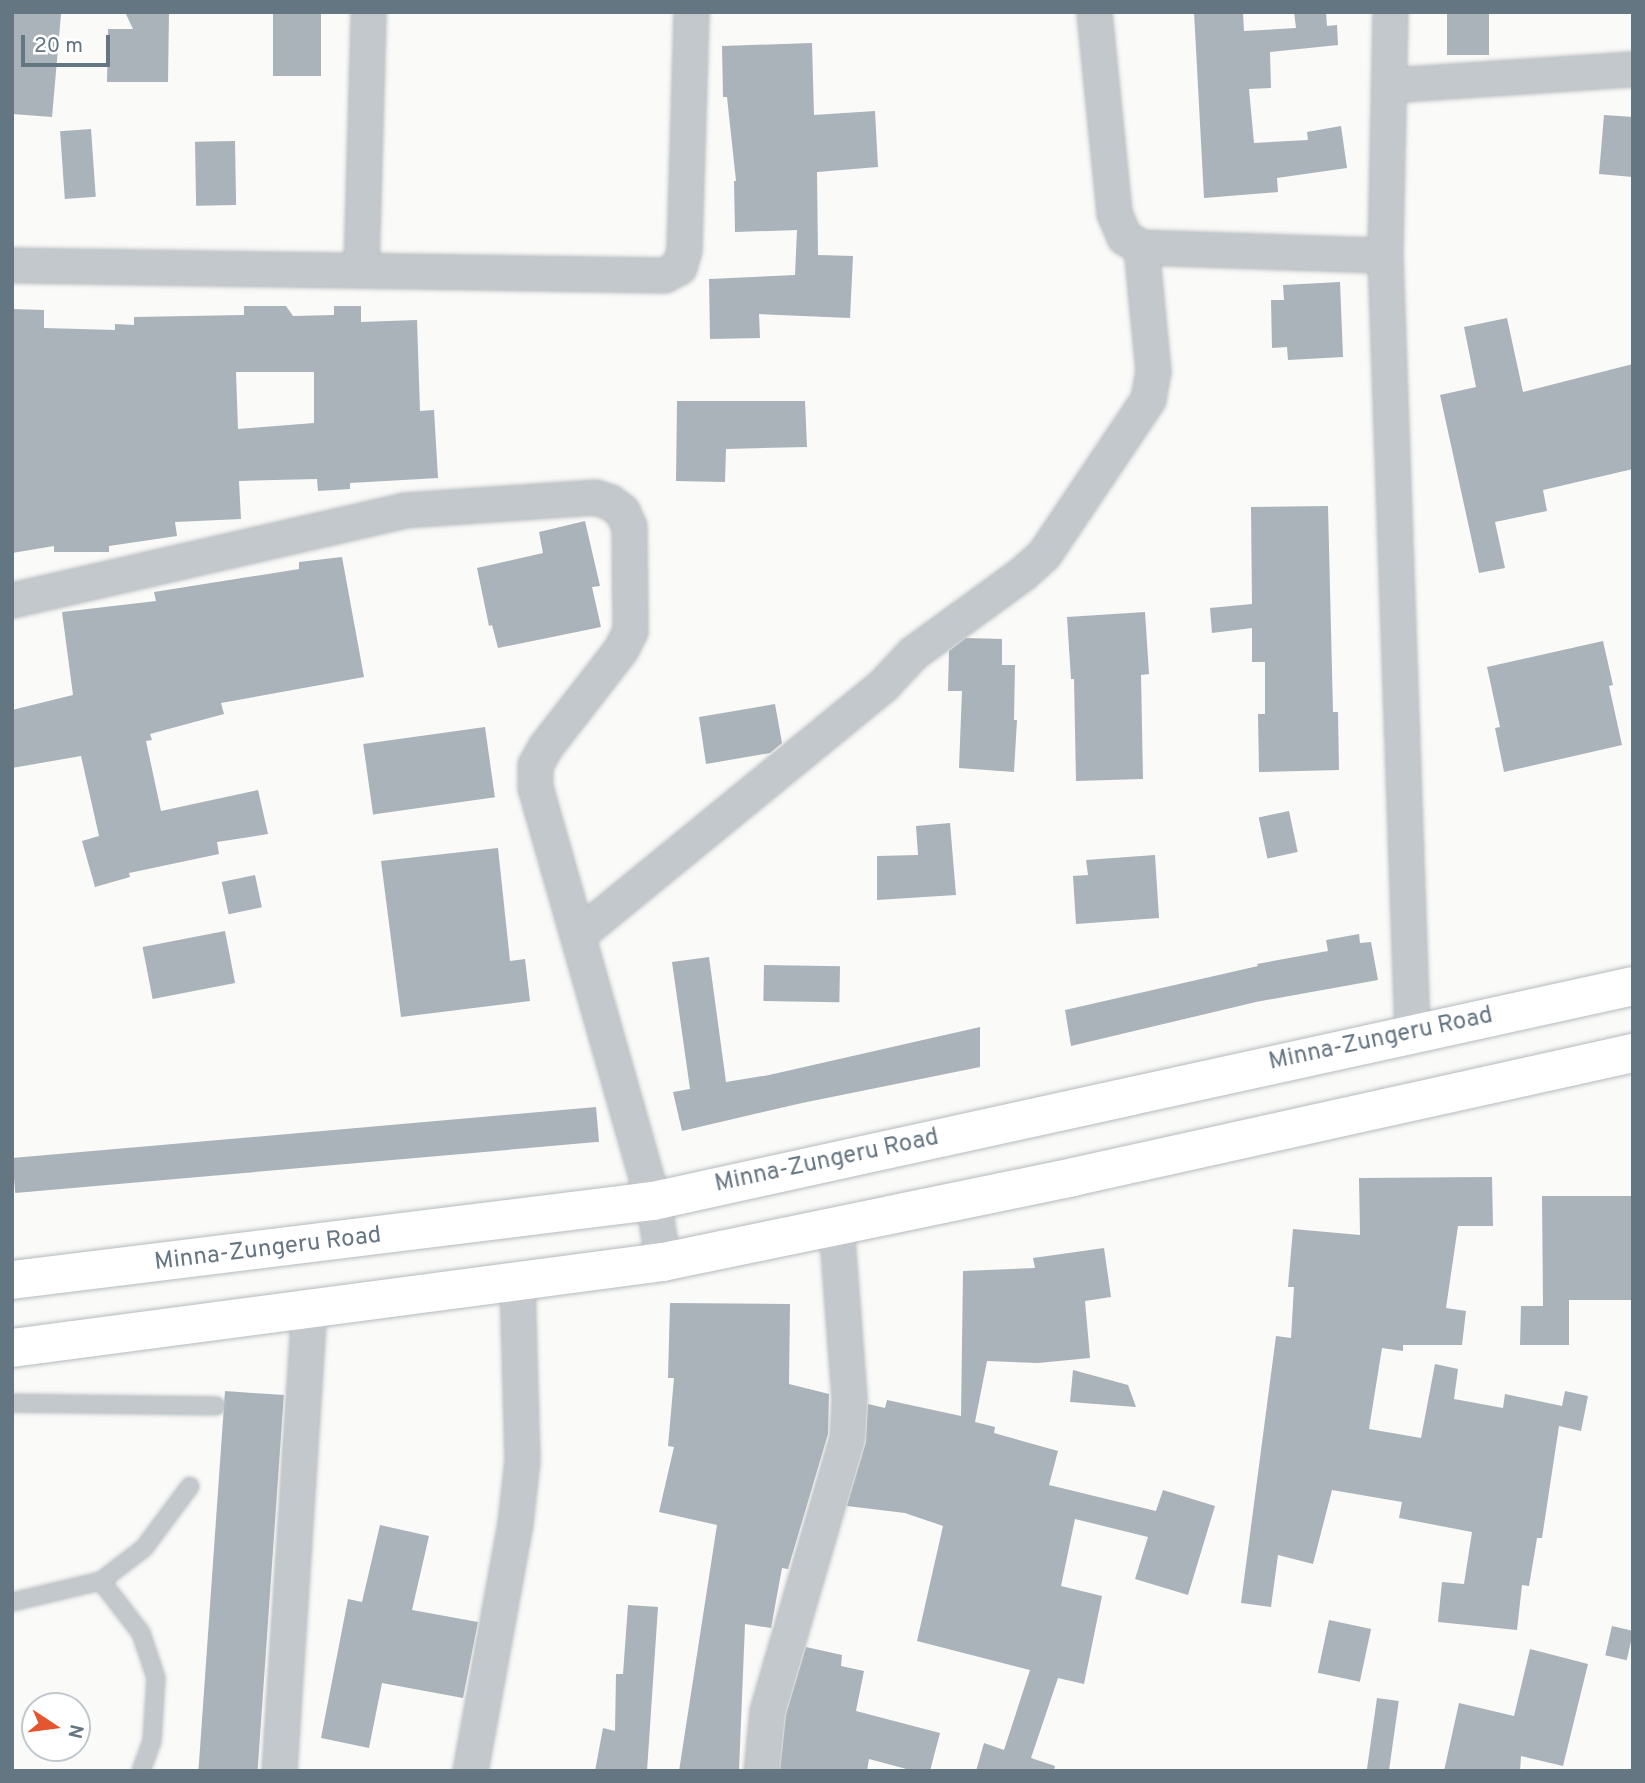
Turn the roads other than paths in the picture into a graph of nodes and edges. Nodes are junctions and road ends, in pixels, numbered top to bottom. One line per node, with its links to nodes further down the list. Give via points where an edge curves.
1 (368, 12): 10 (street)
2 (691, 12): 10 (street, via 684,249 679,267 664,275)
3 (1094, 12): 7 (street, via 1114,213 1124,237)
4 (1390, 12): 6 (street)
5 (1633, 69): 6 (street)
6 (1389, 85): 8 (street)
7 (1141, 247): 8 (street); 12 (street, via 1153,371 1148,400 1044,554 913,653 884,684)
8 (1385, 255): 14 (street)
9 (12, 265): 10 (street)
10 (361, 269)
11 (12, 600): 12 (street, via 404,510 595,497 610,502 622,511 629,527 630,631 535,765 535,788)
12 (579, 934): 16 (street)
13 (1633, 986): 14 (main road, Minna-Zungeru Road)
14 (1412, 1033): 16 (main road, Minna-Zungeru Road)
15 (1633, 1053): 17 (main road)
16 (653, 1201): 18 (street); 19 (main road, Minna-Zungeru Road)
17 (836, 1226): 18 (main road); 31 (street, via 849,1397 847,1437 767,1711)
18 (663, 1262): 20 (main road)
19 (12, 1280)
20 (517, 1283): 21 (main road); 30 (street, via 522,1460 515,1524)
21 (309, 1311): 22 (main road); 29 (street)
22 (12, 1348)
23 (12, 1403): 24 (lane)
24 (216, 1406)
25 (190, 1486): 26 (lane, via 144,1548)
26 (101, 1581): 27 (lane); 28 (lane, via 141,1633 156,1678 152,1741)
27 (12, 1602)
28 (141, 1771)
29 (279, 1771)
30 (470, 1771)
31 (761, 1771)

